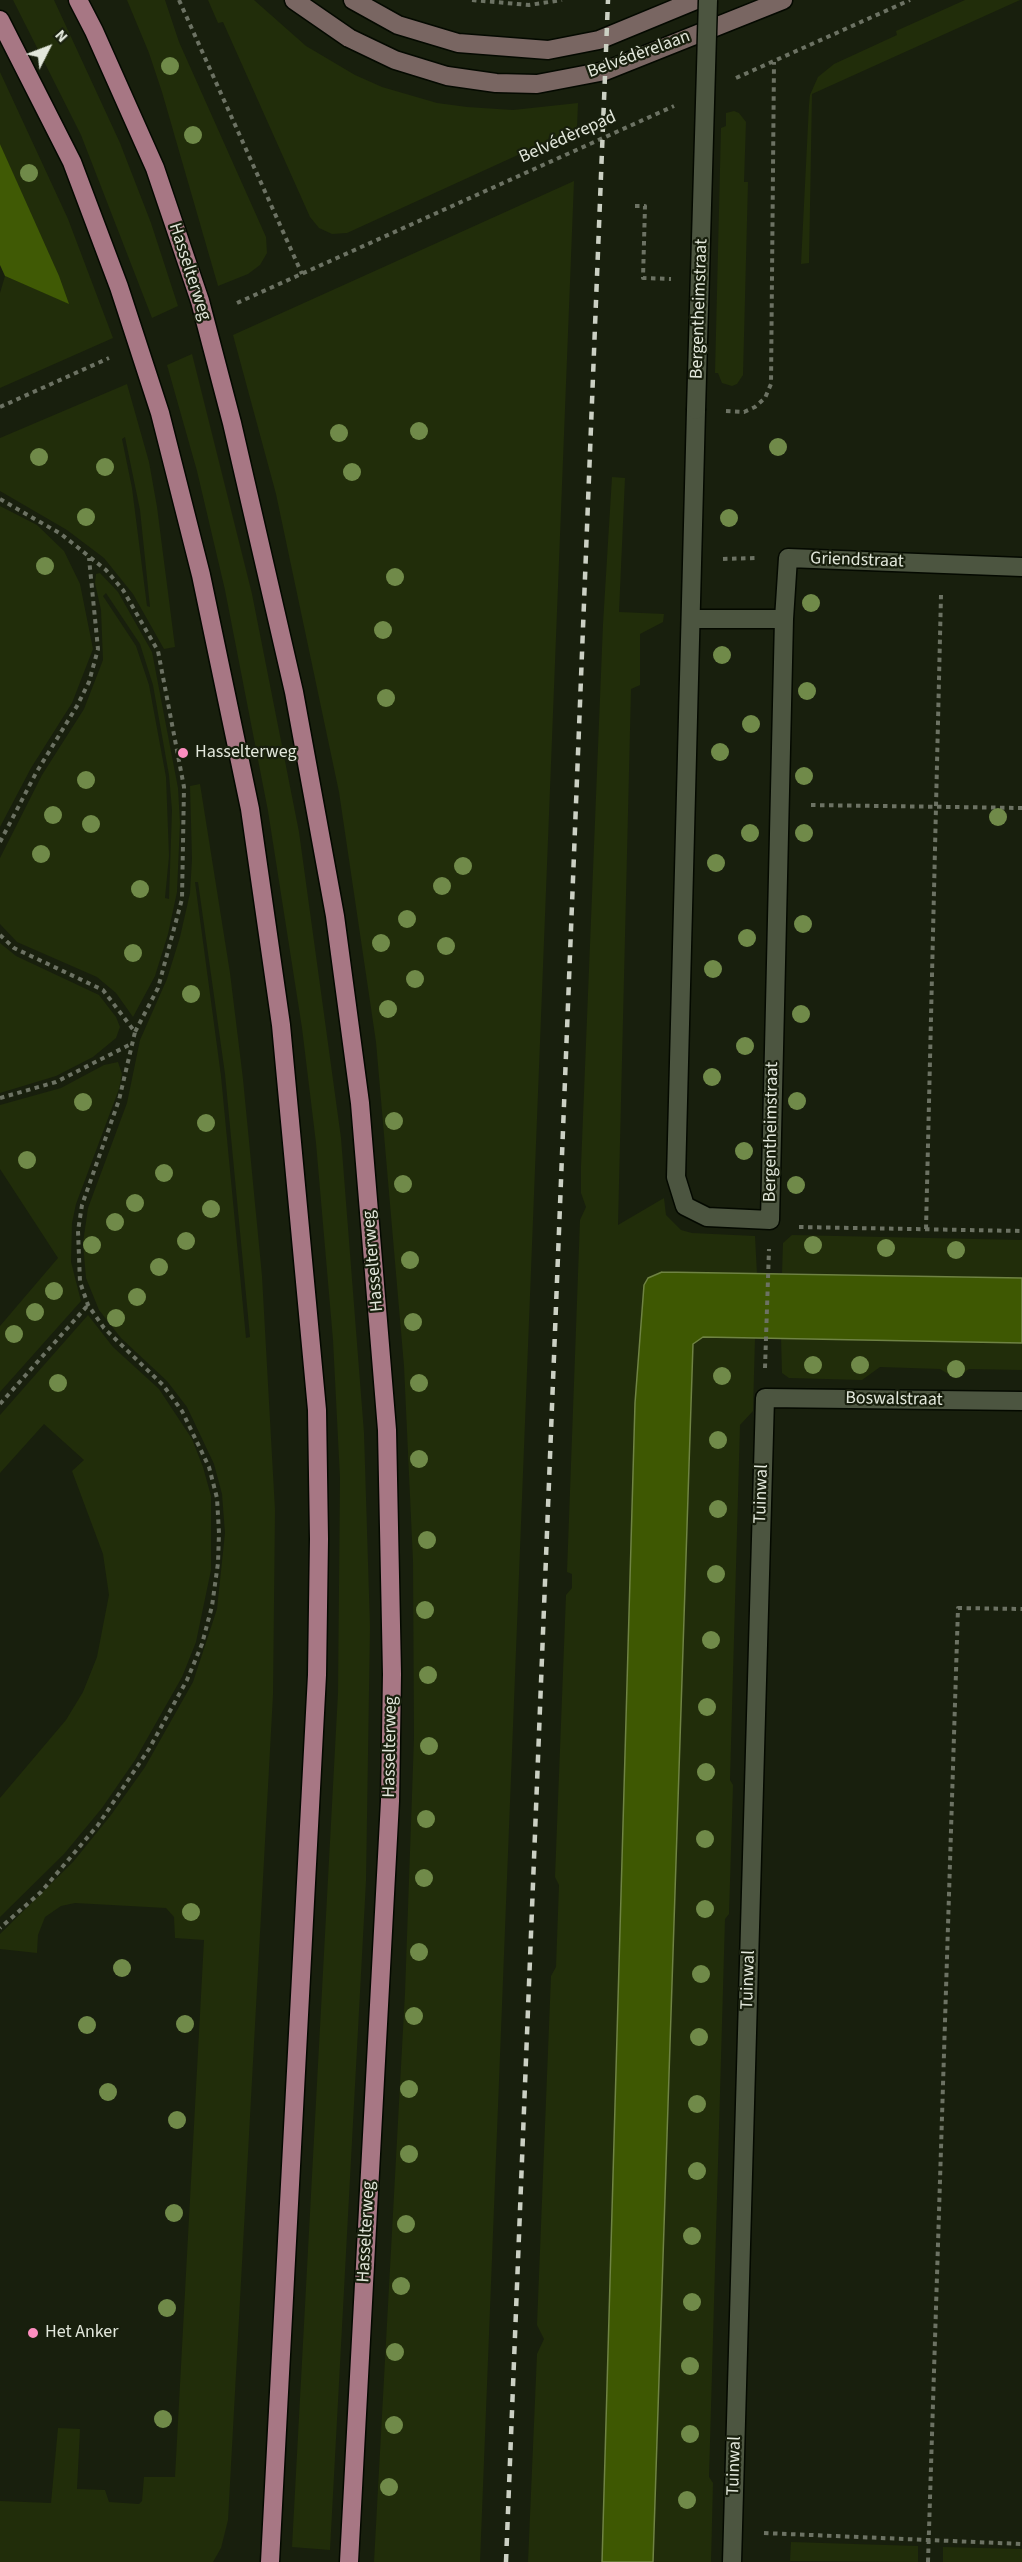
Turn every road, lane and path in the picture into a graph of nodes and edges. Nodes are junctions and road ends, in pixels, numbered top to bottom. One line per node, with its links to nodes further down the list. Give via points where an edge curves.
1 (78, 0): 52 (main road, Hasselterweg, via 155,168 200,301 232,423 297,704 335,916 360,1103 387,1430 392,1674 390,1802)
2 (179, 0): 16 (path)
3 (294, 0): 9 (main road, Belvédèrelaan, via 349,38 395,60 447,76 537,84 605,71)
4 (353, 0): 7 (main road, Belvédèrelaan, via 398,25 458,43 548,50 599,39)
5 (472, 0): 6 (path, via 529,5)
6 (562, 0)
7 (696, 0)
8 (708, 0): 21 (street, Bergentheimstraat, bridge)
9 (783, 0)
10 (910, 0): 12 (path)
11 (0, 20): 51 (main road, via 72,162 160,413 201,575 250,809 281,1025 317,1410 319,1539 317,1675)
12 (774, 62): 13 (path); 21 (path, via 771,384 765,398 744,412)
13 (733, 80)
14 (680, 103): 16 (path, Belvédèrepad)
15 (635, 206): 17 (path, via 645,206)
16 (302, 274): 18 (path, Belvédèrepad)
17 (643, 278)
18 (237, 303)
19 (110, 358): 20 (path)
20 (0, 407)
21 (696, 410): 25 (street, Bergentheimstraat)
22 (0, 499): 23 (path, via 61,534)
23 (88, 558): 33 (path, via 98,649 89,682); 35 (path, via 106,570 123,590 158,651 184,787 182,899 158,988)
24 (788, 558): 25 (path, Griendstraat); 26 (street, Griendstraat); 29 (street, Bergentheimstraat)
25 (692, 559): 28 (street, Bergentheimstraat)
26 (941, 564): 27 (street, Griendstraat); 31 (path)
27 (1022, 567)
28 (693, 619): 29 (street); 38 (street, Bergentheimstraat, via 676,1177 685,1206 707,1217)
29 (784, 619): 30 (street, Bergentheimstraat)
30 (780, 805): 31 (path); 38 (street, Bergentheimstraat)
31 (937, 807): 32 (path); 39 (path)
32 (1022, 808)
33 (0, 842)
34 (0, 935): 35 (path, via 14,948 103,990)
35 (135, 1032): 36 (path)
36 (132, 1044): 37 (path, via 56,1082); 41 (path, via 119,1100 82,1205 78,1231 80,1282)
37 (0, 1098)
38 (770, 1221): 39 (path, via 793,1227); 42 (path)
39 (926, 1229): 40 (path)
40 (1022, 1231)
41 (88, 1305): 45 (path); 47 (path, via 119,1345 163,1385 198,1440 217,1498 218,1563 212,1606 188,1680 149,1749 94,1829 41,1892)
42 (765, 1359)
43 (765, 1398): 44 (street, Boswalstraat); 48 (street, Tuinwal)
44 (1022, 1401)
45 (0, 1404)
46 (1022, 1609): 49 (path, via 958,1608)
47 (0, 1928)
48 (734, 2532): 49 (path); 53 (street, Tuinwal)
49 (929, 2540): 50 (path); 54 (path)
50 (1022, 2544)
51 (270, 2562)
52 (349, 2562)
53 (732, 2562)
54 (928, 2562)

